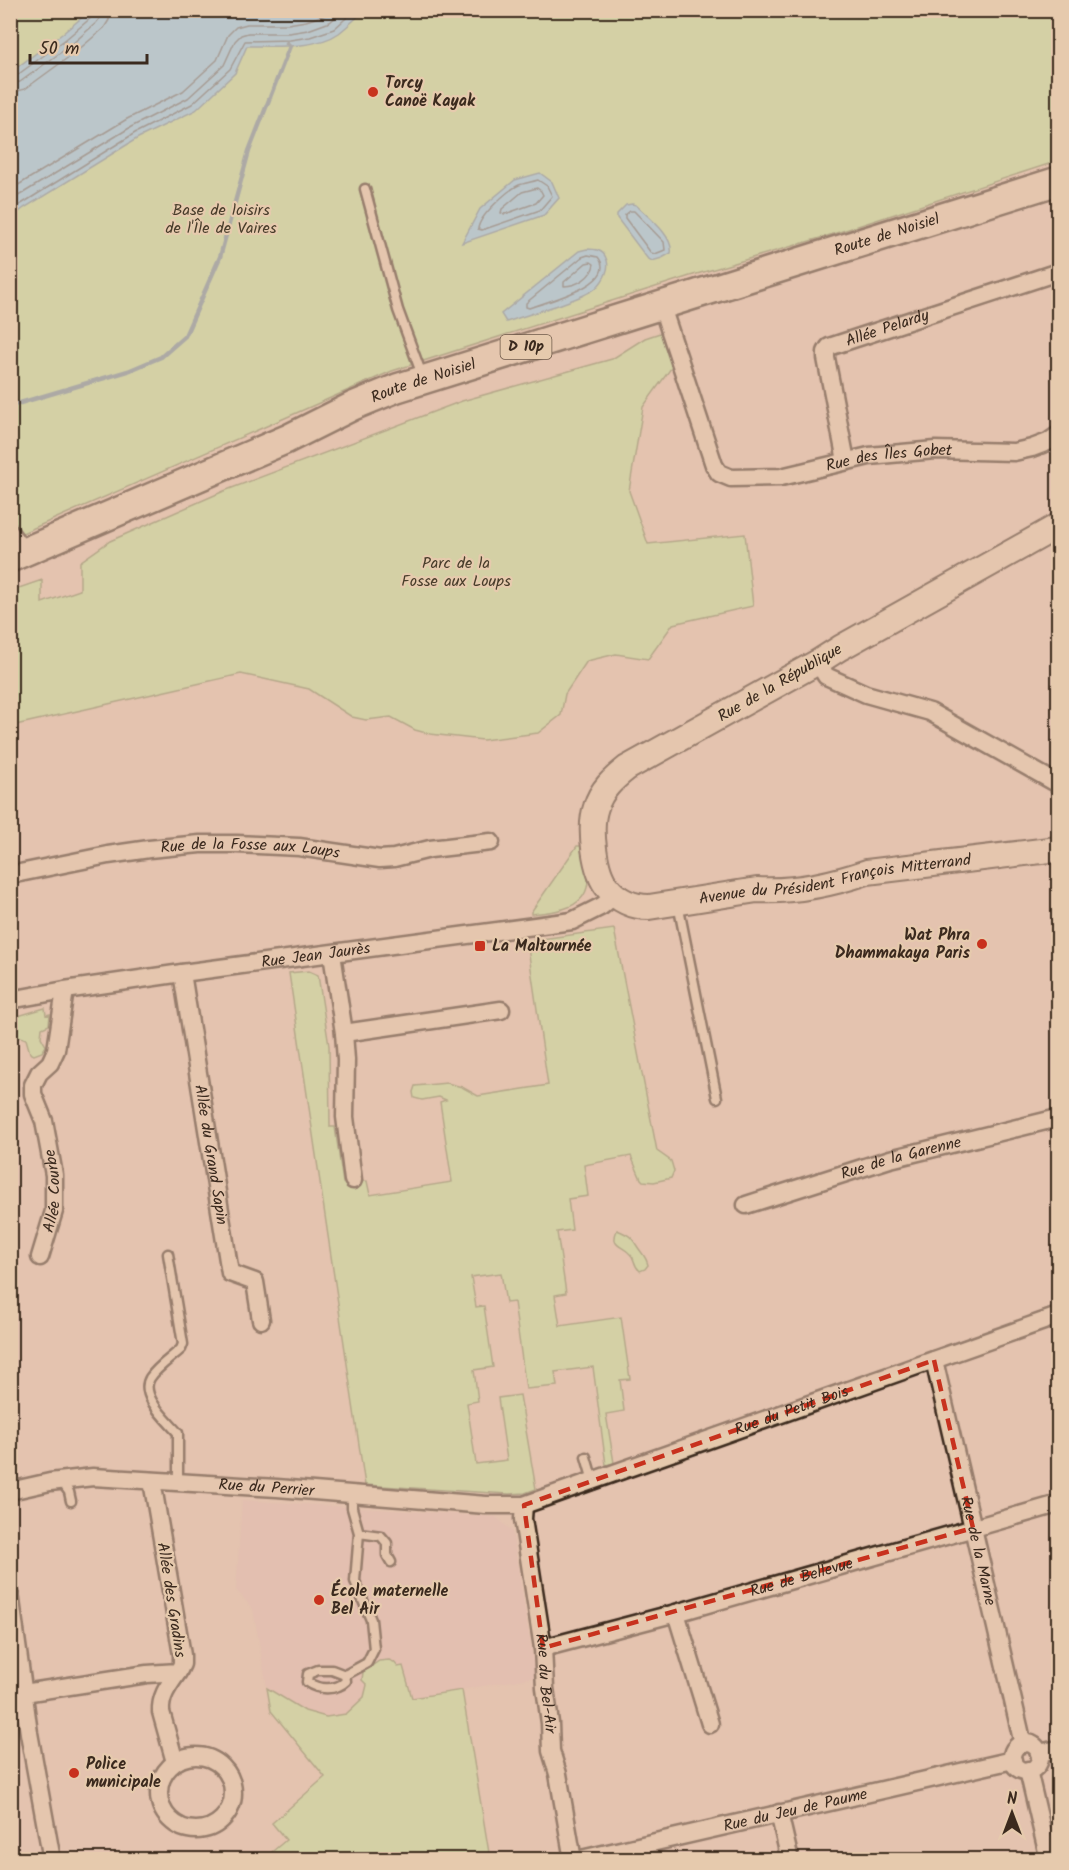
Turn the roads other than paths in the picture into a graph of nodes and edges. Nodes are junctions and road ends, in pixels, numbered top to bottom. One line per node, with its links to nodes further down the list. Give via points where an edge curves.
1 (1059, 181): 4 (main road, Route de Noisiel / D 10p)
2 (365, 189): 5 (lane, via 398,310)
3 (1059, 272): 7 (street, Allée Pelardy, via 830,347 826,358)
4 (661, 304): 5 (main road, Route de Noisiel / D 10p); 7 (street, Rue des Îles Gobet, via 719,473 731,478 781,477)
5 (423, 380): 10 (main road, Route de Noisiel / D 10p, via 352,406)
6 (1059, 435): 7 (street, Rue des Îles Gobet, via 1014,452 935,450)
7 (846, 461)
8 (10, 526): 10 (lane)
9 (1059, 526): 11 (street, Rue de la République)
10 (19, 554)
11 (818, 662): 12 (street, via 826,676 866,694 930,712); 16 (street, Rue de la République, via 627,768 606,787 592,819 593,844 602,876)
12 (1059, 784)
13 (491, 842): 15 (street, Rue de la Fosse aux Loups, via 380,859 299,847 191,845 108,855)
14 (1059, 849): 17 (street, Avenue du Président François Mitterrand, via 867,872 800,888 757,890)
15 (10, 875)
16 (615, 895): 17 (street, Avenue du Président François Mitterrand, via 638,907); 18 (street, Rue Jean Jaurès, via 572,921)
17 (678, 903): 24 (lane)
18 (332, 954): 19 (street, Rue Jean Jaurès); 23 (street)
19 (182, 973): 20 (street, Rue Jean Jaurès); 31 (street, Allée du Grand Sapin, via 230,1273 255,1282)
20 (65, 990): 21 (street, Rue Jean Jaurès); 29 (street, Allée Courbe, via 56,1050 33,1085 54,1175 54,1211)
21 (10, 1000)
22 (501, 1010): 23 (street)
23 (344, 1033): 26 (street, via 345,1117)
24 (717, 1098)
25 (1059, 1118): 27 (street, Rue de la Garenne, via 890,1159)
26 (353, 1180)
27 (746, 1204)
28 (168, 1254): 37 (lane, via 183,1344 150,1378 148,1396 178,1433)
29 (40, 1257)
30 (1059, 1316): 32 (street, Rue du Petit Bois)
31 (261, 1320)
32 (934, 1360): 36 (street, Rue du Petit Bois, via 733,1428); 43 (street, Rue de la Marne)
33 (586, 1457): 36 (lane)
34 (152, 1480): 35 (street, Rue du Perrier); 37 (street, Rue du Perrier); 50 (street, Allée des Gradins, via 182,1655)
35 (61, 1481): 38 (street, Rue du Perrier); 40 (lane)
36 (593, 1481): 42 (street, Rue du Petit Bois)
37 (178, 1482): 39 (street, Rue du Perrier)
38 (10, 1491)
39 (352, 1495): 42 (street, Rue du Perrier); 44 (lane, via 351,1508)
40 (71, 1501)
41 (1059, 1504): 43 (street, Rue de Bellevue)
42 (524, 1505): 49 (street, Rue du Bel-Air)
43 (973, 1528): 47 (street, Rue de Bellevue); 54 (street, Rue de la Marne)
44 (358, 1533): 45 (lane, via 381,1536 387,1543); 51 (lane, via 355,1581 371,1620 374,1649 367,1663)
45 (391, 1563)
46 (10, 1593): 48 (street)
47 (676, 1613): 49 (street, Rue de Bellevue); 53 (street)
48 (13, 1634): 52 (street)
49 (543, 1648): 62 (street, Rue du Bel-Air, via 551,1751)
50 (178, 1672): 52 (street, Allée des Gradins); 58 (street, via 160,1704)
51 (345, 1675)
52 (24, 1693): 61 (street)
53 (710, 1724)
54 (1023, 1744): 56 (street, via 1035,1746); 57 (street, via 1015,1748)
55 (1059, 1749): 56 (street)
56 (1039, 1754): 59 (street, via 1038,1762)
57 (1013, 1760): 59 (street, via 1020,1769); 60 (street, Rue du Jeu de Paume)
58 (175, 1762): 58 (street, via 166,1771 159,1789 162,1808 169,1819 191,1830 216,1824 230,1806 231,1783 226,1773 219,1764 197,1756)
59 (1028, 1770): 64 (street)
60 (779, 1813): 62 (street, Rue du Jeu de Paume); 63 (street)
61 (52, 1860)
62 (575, 1860)
63 (790, 1860)
64 (1049, 1860)

